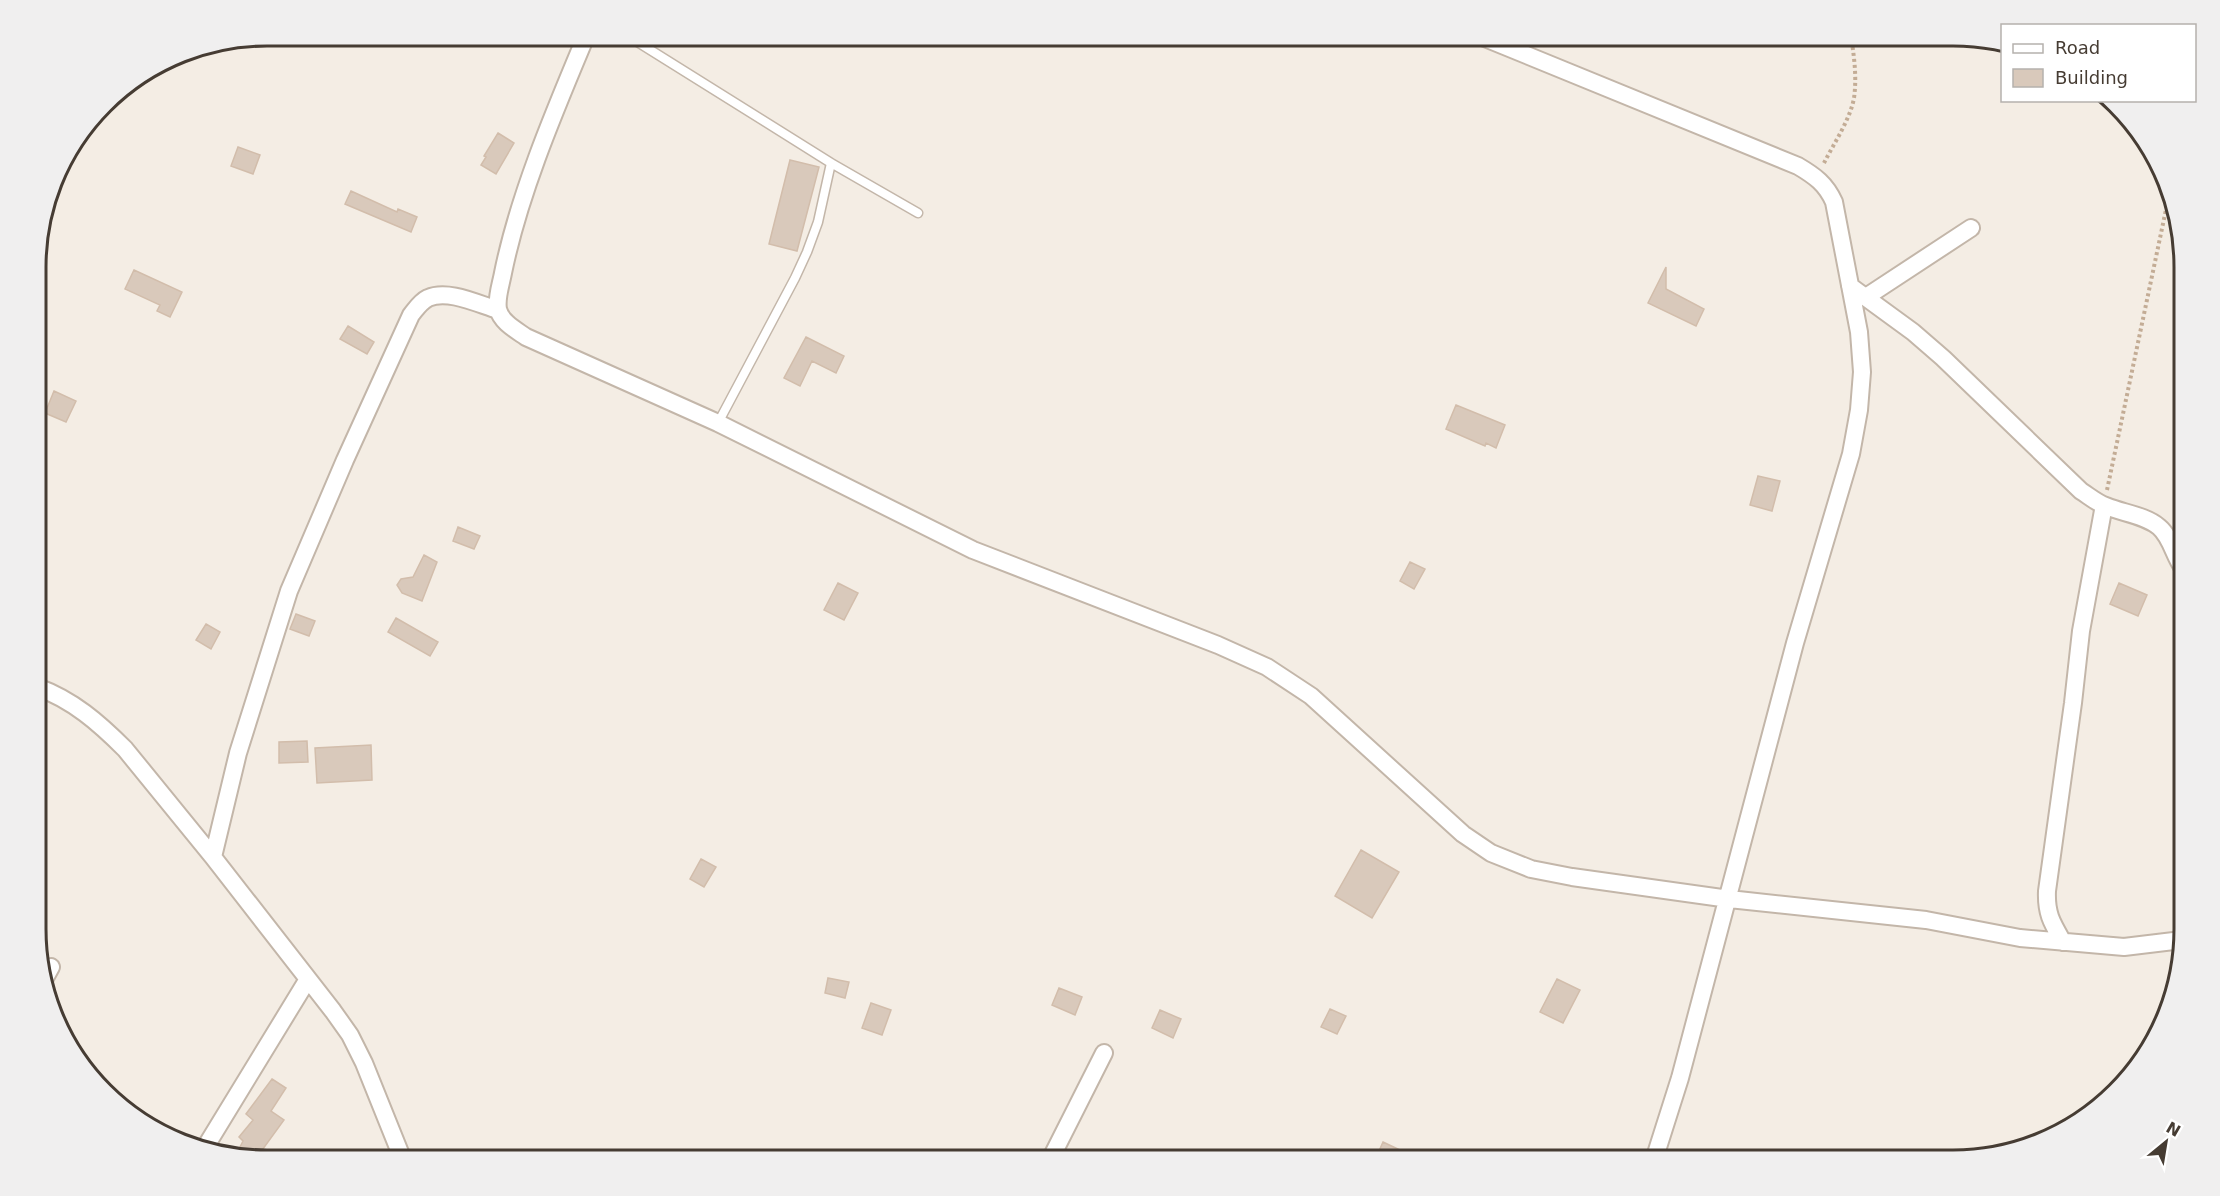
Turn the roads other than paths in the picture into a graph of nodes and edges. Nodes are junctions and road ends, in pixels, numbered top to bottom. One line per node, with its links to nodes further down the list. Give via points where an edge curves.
1 (582, 46): 9 (street, via 510,237)
2 (644, 46): 4 (lane)
3 (1504, 46): 7 (street, via 1817,177 1834,202)
4 (831, 163): 5 (lane); 10 (lane, via 807,252)
5 (918, 213)
6 (1971, 228): 8 (street)
7 (1850, 286): 8 (street); 15 (street, via 1863,372 1851,454 1795,643)
8 (1866, 297): 11 (street, via 1943,358 2057,469)
9 (498, 310): 10 (street, via 507,324 526,338); 14 (street, via 437,296 427,298 411,315 290,591 238,753)
10 (718, 423): 15 (street, via 973,550 1267,667 1311,696 1463,834 1491,854 1531,869 1572,877)
11 (2103, 506): 12 (street, via 2158,526); 17 (street, via 2081,631 2047,891 2050,920)
12 (2174, 554)
13 (46, 691): 14 (street, via 73,703 98,722 125,749)
14 (213, 857): 18 (street)
15 (1729, 899): 17 (street, via 1926,920); 23 (street)
16 (2173, 941): 17 (street, via 2124,947)
17 (2063, 942)
18 (308, 979): 20 (street); 21 (street, via 350,1035)
19 (1104, 1053): 22 (street)
20 (209, 1142)
21 (400, 1150)
22 (1055, 1150)
23 (1657, 1150)

